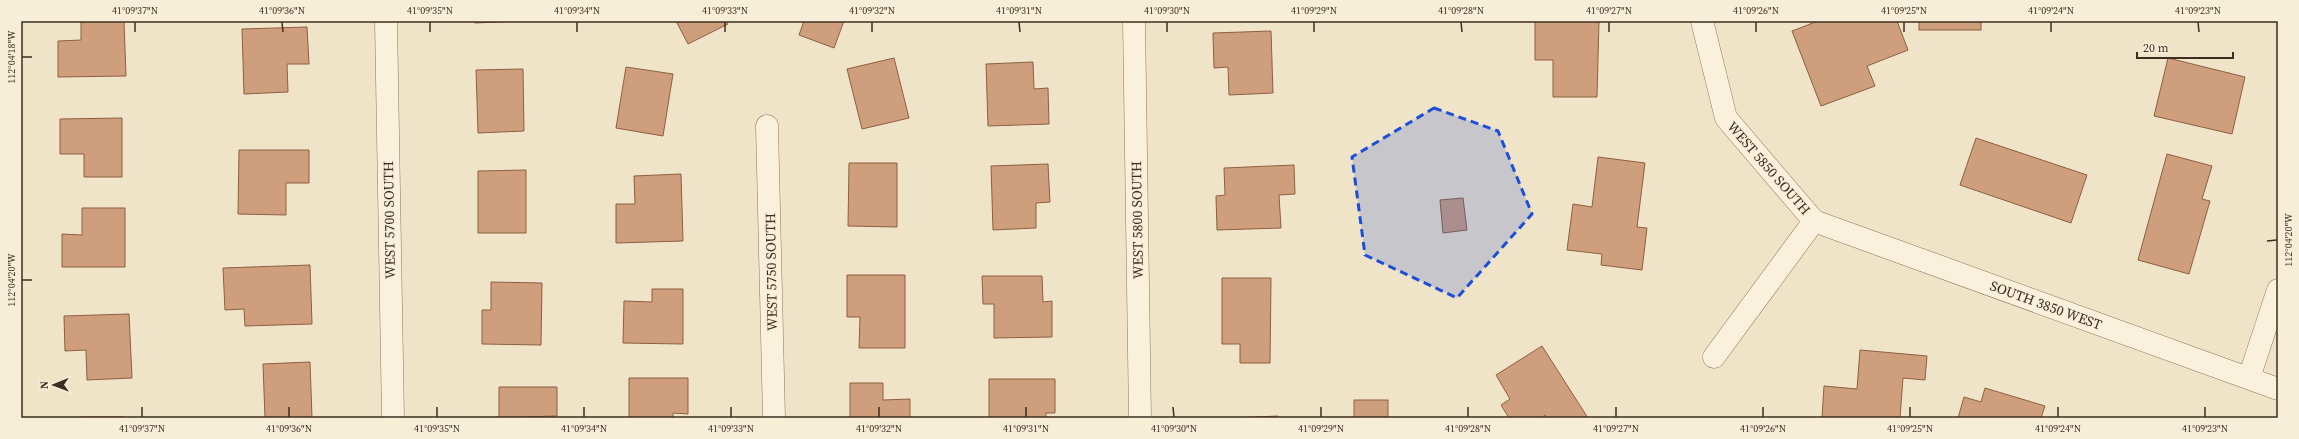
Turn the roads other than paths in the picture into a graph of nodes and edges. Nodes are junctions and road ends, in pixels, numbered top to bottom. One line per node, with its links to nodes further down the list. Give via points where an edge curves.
1 (386, 21): 10 (street, WEST 5700 SOUTH)
2 (1134, 21): 12 (street, WEST 5800 SOUTH)
3 (1702, 21): 5 (street, WEST 5850 SOUTH, via 1726,118)
4 (767, 126): 11 (street, WEST 5750 SOUTH)
5 (1814, 221): 7 (street, WEST 5850 SOUTH); 8 (street, SOUTH 3850 WEST)
6 (2278, 290): 8 (street)
7 (1714, 357)
8 (2249, 378): 9 (street, SOUTH 3850 WEST)
9 (2278, 389)
10 (393, 418)
11 (774, 418)
12 (1140, 418)

